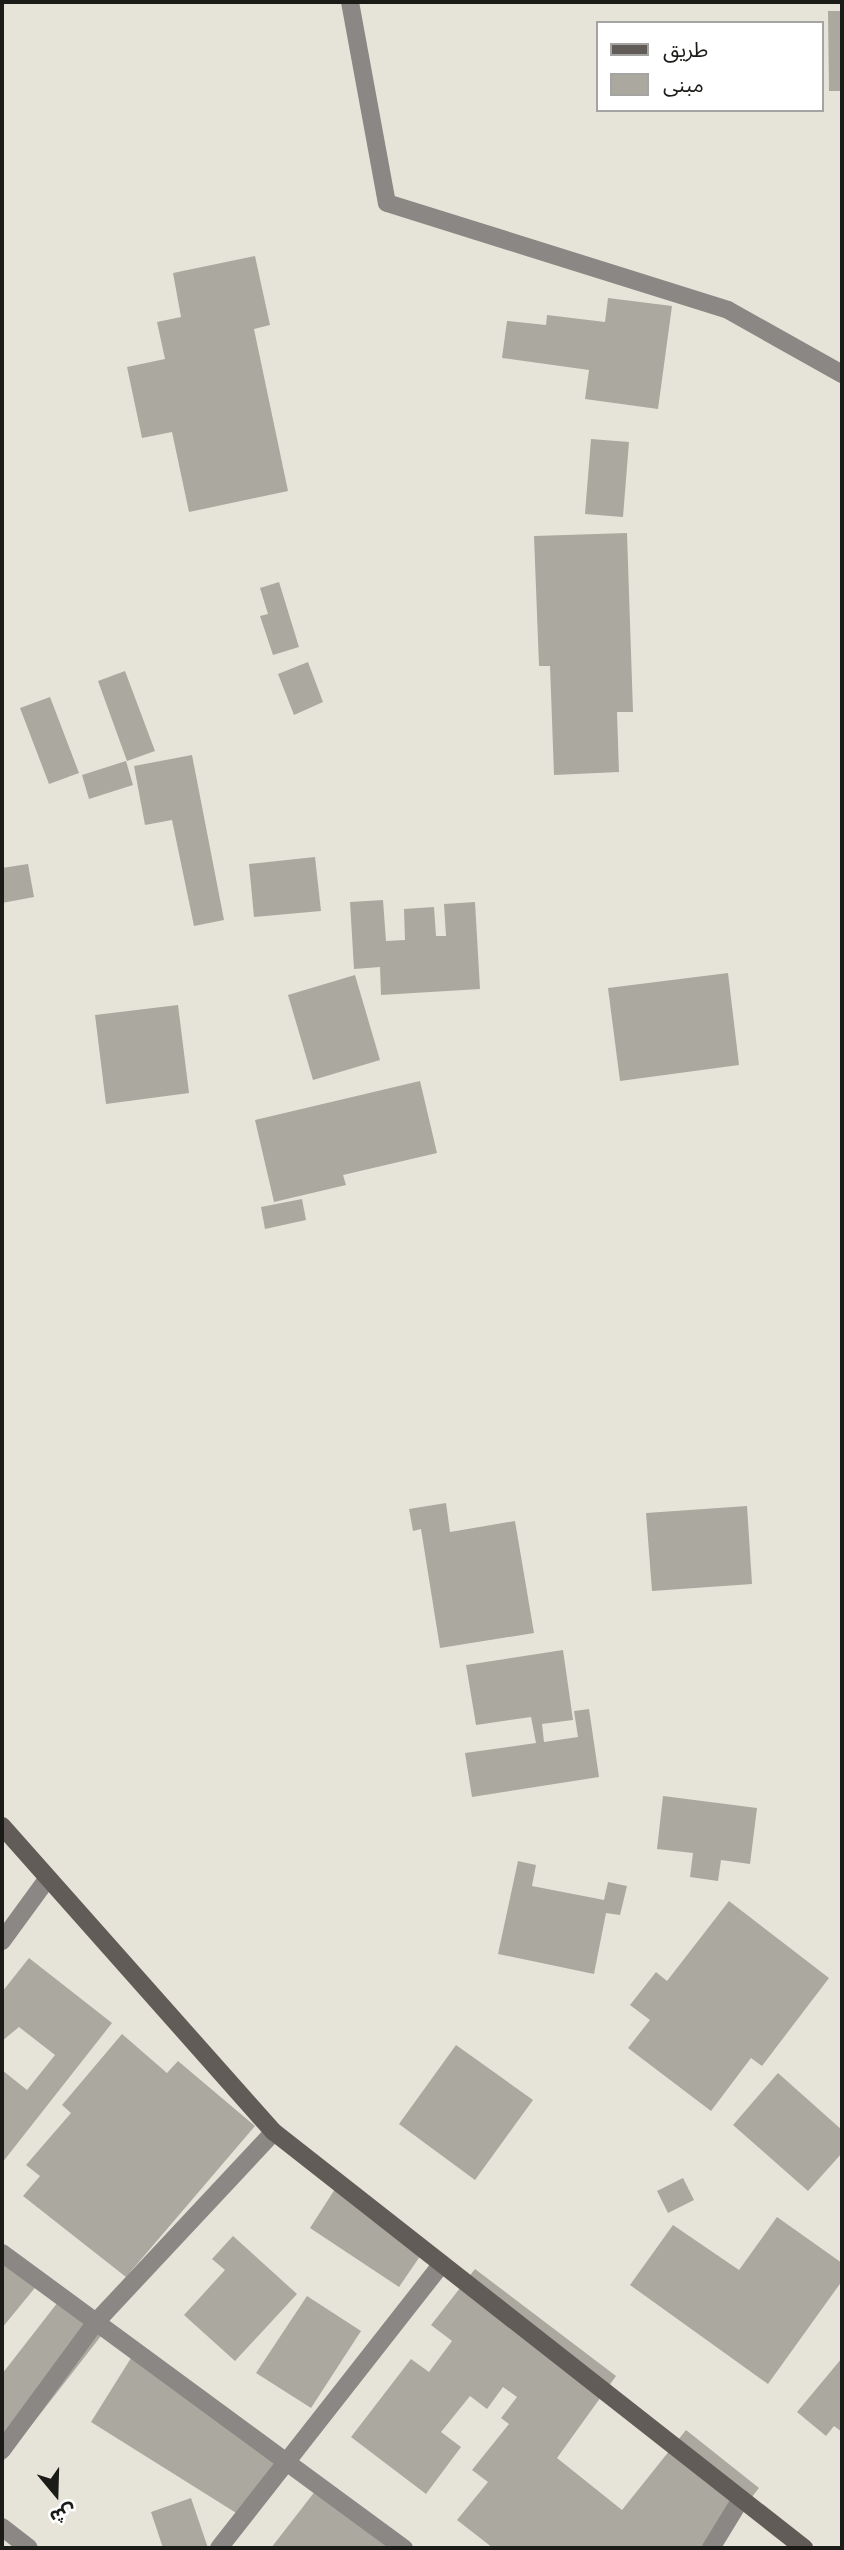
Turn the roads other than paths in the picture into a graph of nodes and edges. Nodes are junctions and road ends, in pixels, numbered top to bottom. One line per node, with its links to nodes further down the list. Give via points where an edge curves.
1 (350, 2): 2 (street, via 387,202 728,310)
2 (842, 374)
3 (2, 1826): 4 (main road)
4 (48, 1878): 5 (street); 6 (main road)
5 (2, 1941)
6 (274, 2132): 8 (main road); 9 (street)
7 (2, 2253): 9 (street)
8 (442, 2264): 11 (street); 12 (main road)
9 (96, 2322): 10 (street); 11 (street)
10 (2, 2450)
11 (284, 2460): 15 (street); 16 (street)
12 (741, 2499): 17 (street); 18 (main road)
13 (2, 2527): 14 (street)
14 (29, 2548)
15 (219, 2548)
16 (404, 2548)
17 (711, 2548)
18 (804, 2548)

